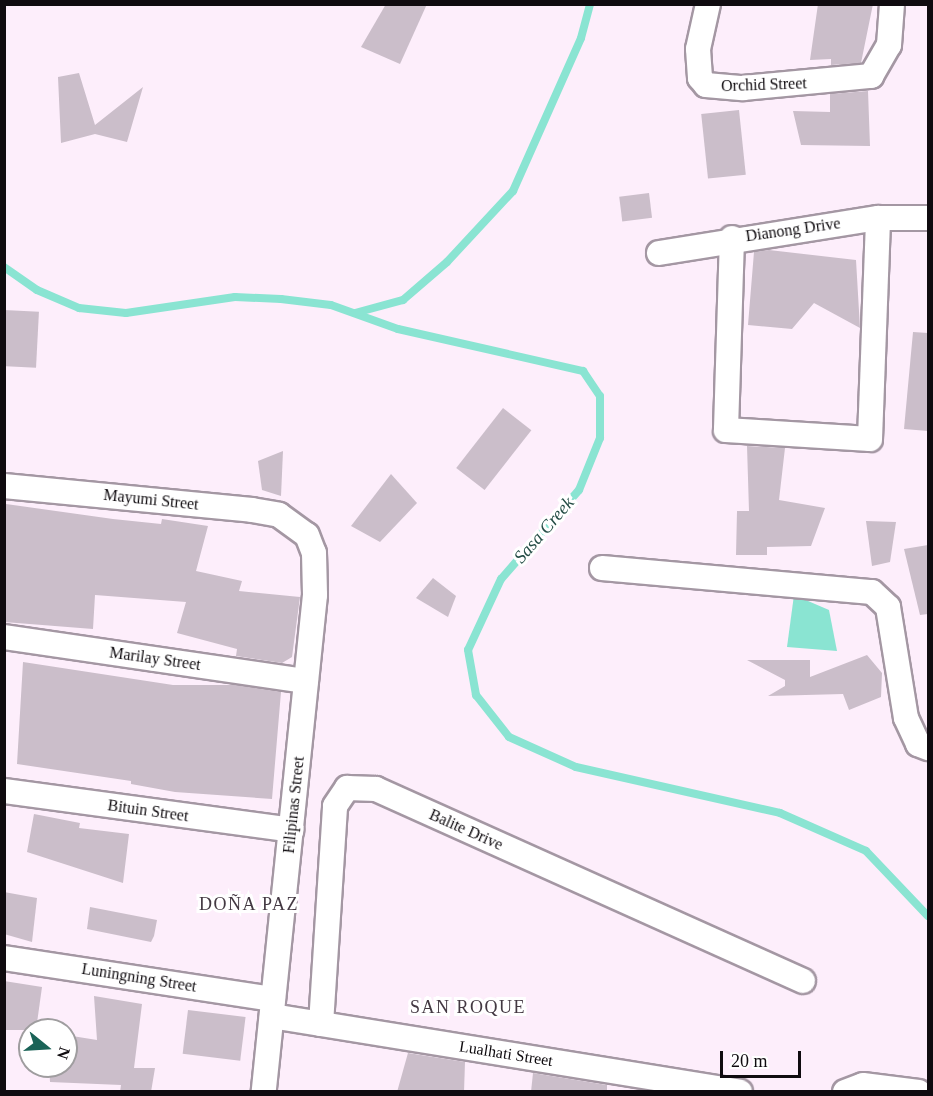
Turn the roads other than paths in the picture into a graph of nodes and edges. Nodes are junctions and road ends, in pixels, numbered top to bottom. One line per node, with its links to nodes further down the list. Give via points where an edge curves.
1 (708, 4): 2 (street, Orchid Street, via 697,67 706,85 743,88 871,76 889,45)
2 (892, 4)
3 (878, 218): 4 (street, Dianong Drive); 5 (street, Dianong Drive); 5 (street, via 870,439 726,430)
4 (928, 218)
5 (732, 238): 6 (street, Dianong Drive)
6 (659, 253)
7 (4, 486): 8 (street, Mayumi Street, via 252,510)
8 (296, 523): 11 (street, Filipinas Street, via 314,553 315,595)
9 (602, 568): 12 (street, via 872,592 888,607 911,732 918,744)
10 (4, 637): 11 (street, Marilay Street)
11 (306, 681): 14 (street, Filipinas Street)
12 (928, 748)
13 (4, 791): 14 (street, Bituin Street)
14 (291, 830): 17 (street, Filipinas Street)
15 (4, 958): 17 (street, Luningning Street)
16 (803, 981): 18 (street, Balite Drive, via 376,789 347,788 335,806)
17 (273, 1008): 18 (street, Lualhati Street); 19 (street, Filipinas Street)
18 (321, 1024): 20 (street, Lualhati Street)
19 (264, 1092)
20 (740, 1092)
21 (845, 1092): 22 (street, via 863,1085)
22 (919, 1092)

